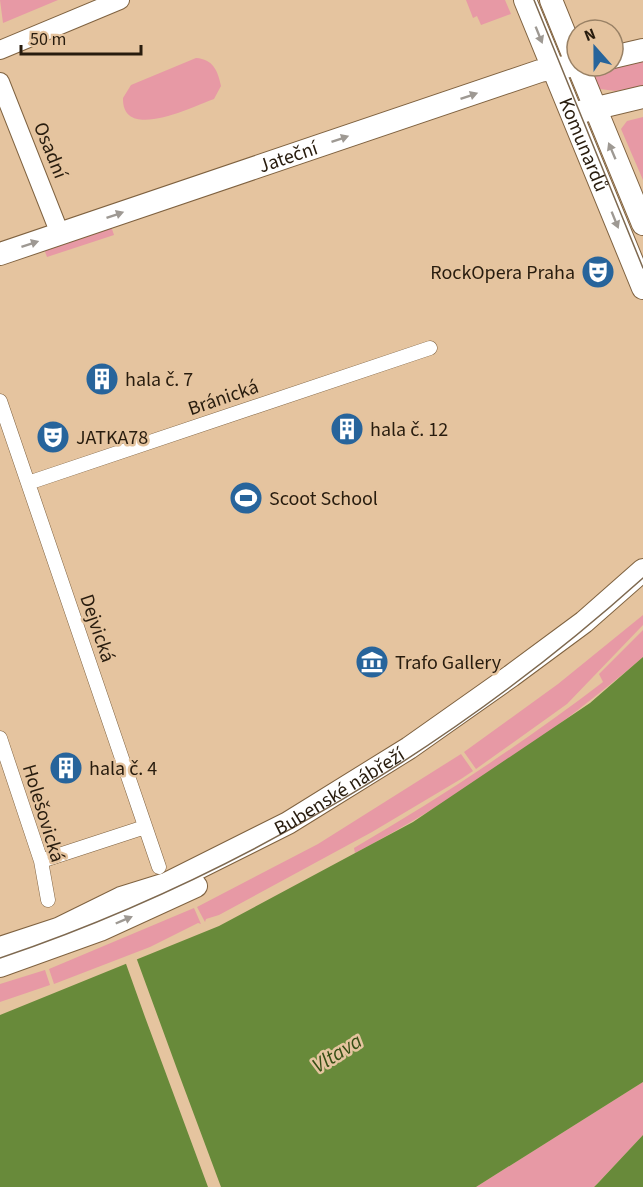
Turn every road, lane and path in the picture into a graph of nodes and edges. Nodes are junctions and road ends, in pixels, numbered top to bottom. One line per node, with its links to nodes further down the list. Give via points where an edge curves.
1 (120, 0): 5 (street)
2 (525, 0): 9 (street, Komunardů, one-way to 9)
3 (551, 0): 4 (street, Komunardů)
4 (565, 35)
5 (0, 50)
6 (643, 50): 7 (street)
7 (625, 54)
8 (565, 67): 9 (street, Jateční)
9 (553, 69): 14 (street, Komunardů); 16 (street, Jateční, one-way to 9)
10 (582, 78): 13 (street, Komunardů)
11 (0, 82): 16 (street, Osadní)
12 (643, 97): 13 (street)
13 (595, 108): 14 (street); 15 (street, Komunardů, one-way to 13)
14 (571, 114): 18 (street, Komunardů, one-way to 18)
15 (643, 224)
16 (60, 234): 17 (street, Jateční, one-way to 16)
17 (0, 254)
18 (643, 288)
19 (430, 348): 21 (street, Bránická)
20 (0, 401): 21 (street, Dejvická)
21 (28, 483): 25 (street, Dejvická)
22 (643, 570): 29 (street, Bubenské nábřeží, via 584,622 511,676 409,748 288,823 166,884 121,898 58,929)
23 (643, 588): 30 (street, Bubenské nábřeží, one-way to 23, via 100,930 172,898 339,809 510,695)
24 (0, 738): 26 (street, Holešovická)
25 (145, 827): 26 (street); 27 (street, Dejvická)
26 (41, 861): 28 (street, Holešovická)
27 (159, 867)
28 (48, 900)
29 (0, 948)
30 (0, 966)

